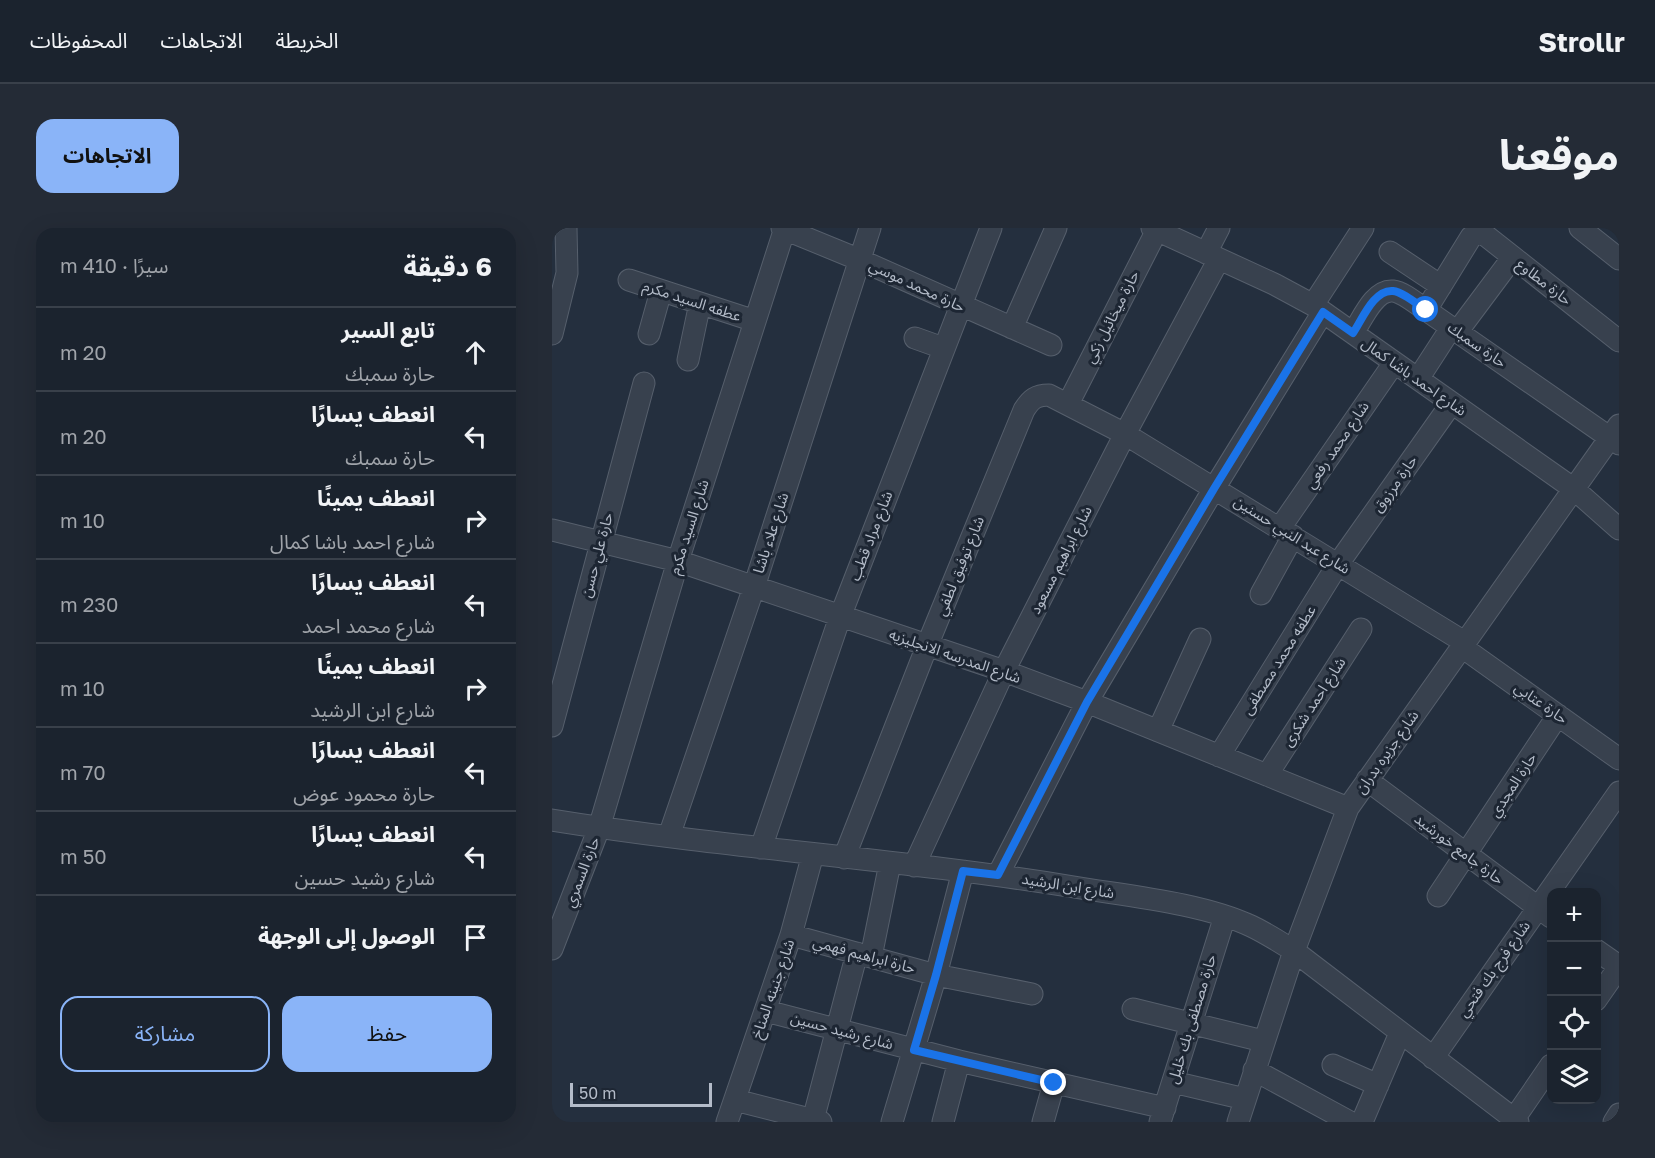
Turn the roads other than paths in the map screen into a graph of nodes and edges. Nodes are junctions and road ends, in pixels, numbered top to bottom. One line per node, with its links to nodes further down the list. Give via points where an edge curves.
1 (566, 228): 27 (street, via 567,273)
2 (784, 228): 14 (street, حارة محمد موسي); 22 (street, شارع السيد مكرم)
3 (870, 228): 14 (street, شارع علاء باشا)
4 (991, 228): 19 (street, شارع مراد قطب)
5 (1056, 228): 23 (street)
6 (1219, 228): 11 (street, شارع ابراهيم مسعود)
7 (1363, 228): 20 (street)
8 (1580, 228): 13 (street)
9 (1164, 231): 11 (street, شارع احمد باشا كمال); 36 (street, حارة ميخائيل زكي)
10 (1390, 252): 16 (street)
11 (1213, 256): 20 (street, شارع احمد باشا كمال); 39 (street, شارع ابراهيم مسعود)
12 (1513, 257): 16 (street, via 1478,233 1471,237); 24 (street, حارة مطاوع); 29 (street, حارة مطاوع)
13 (1619, 259)
14 (860, 260): 19 (street, حارة محمد موسي); 49 (street, شارع علاء باشا)
15 (629, 280): 17 (street, عطفه السيد مكرم)
16 (1441, 286): 21 (street)
17 (661, 291): 18 (street, عطفه السيد مكرم); 25 (street)
18 (700, 303): 22 (street, عطفه السيد مكرم); 32 (street)
19 (960, 306): 23 (street, حارة محمد موسي); 31 (street, شارع مراد قطب)
20 (1318, 309): 26 (street, شارع احمد باشا كمال); 41 (street)
21 (1426, 310): 24 (street, حارة سمبك); 26 (street, حارة سمبك, via 1395,291 1386,291 1378,295)
22 (755, 321): 47 (street, شارع السيد مكرم)
23 (1012, 328): 30 (street, حارة محمد موسي)
24 (1454, 330): 34 (street, حارة مطاوع); 40 (street, حارة سمبك)
25 (649, 333)
26 (1353, 333): 33 (street, شارع احمد باشا كمال)
27 (552, 334)
28 (915, 338): 31 (street)
29 (1619, 341)
30 (1051, 345)
31 (943, 348): 51 (street, شارع مراد قطب)
32 (688, 360)
33 (1394, 363): 34 (street, شارع احمد باشا كمال); 45 (street, شارع محمد رفعي)
34 (1418, 380): 37 (street, شارع احمد باشا كمال)
35 (644, 383): 46 (street, حارة علي حسن)
36 (1068, 404): 38 (street, شارع عبد النبي حسنين, via 1039,395); 39 (street, شارع عبد النبي حسنين)
37 (1451, 404): 42 (street, شارع احمد باشا كمال); 48 (street, حارة مرزوق)
38 (1023, 410): 55 (street, شارع توفيق لطفي)
39 (1125, 434): 41 (street, شارع عبد النبي حسنين); 56 (street, شارع ابراهيم مسعود)
40 (1616, 436): 42 (street, شارع جزيره بدران)
41 (1215, 487): 45 (street, شارع عبد النبي حسنين); 57 (street)
42 (1574, 489): 43 (street, شارع احمد باشا كمال); 54 (street, شارع جزيره بدران)
43 (1619, 529)
44 (552, 530): 46 (street, شارع المدرسه الانجليزيه)
45 (1287, 532): 48 (street, شارع عبد النبي حسنين); 50 (street, شارع محمد رفعي)
46 (601, 542): 47 (street, شارع المدرسه الانجليزيه); 59 (street, حارة علي حسن)
47 (678, 561): 49 (street, شارع المدرسه الانجليزيه); 68 (street, شارع السيد مكرم)
48 (1338, 564): 54 (street, شارع عبد النبي حسنين); 61 (street, عطفه محمد مصطفى)
49 (753, 587): 51 (street, شارع المدرسه الانجليزيه); 69 (street, شارع علاء باشا)
50 (1261, 594)
51 (840, 617): 55 (street, شارع المدرسه الانجليزيه); 70 (street, شارع مراد قطب)
52 (1361, 629): 63 (street, شارع احمد شكرى)
53 (1200, 639): 60 (street)
54 (1464, 645): 58 (street, حارة عتابي); 64 (street, شارع جزيره بدران)
55 (927, 646): 56 (street, شارع المدرسه الانجليزيه); 73 (street, شارع توفيق لطفي)
56 (1004, 671): 57 (street, شارع المدرسه الانجليزيه); 75 (street, شارع ابراهيم مسعود)
57 (1087, 702): 60 (street, شارع المدرسه الانجليزيه); 77 (street)
58 (1558, 715): 62 (street, حارة عتابي); 72 (street, حارة المجدي)
59 (552, 726)
60 (1158, 731): 61 (street, شارع المدرسه الانجليزيه)
61 (1219, 756): 63 (street, شارع المدرسه الانجليزيه)
62 (1619, 759)
63 (1267, 775): 66 (street, شارع المدرسه الانجليزيه)
64 (1367, 780): 66 (street, شارع جزيره بدران); 72 (street, حارة جامع خورشيد)
65 (1619, 792): 79 (street, شارع فرج بك فتحي)
66 (1348, 808): 83 (street, شارع جزيره بدران)
67 (552, 820): 68 (street, شارع ابن الرشيد)
68 (599, 828): 69 (street, شارع ابن الرشيد); 82 (street, حارة السمري)
69 (669, 836): 70 (street, شارع ابن الرشيد)
70 (761, 848): 71 (street, شارع ابن الرشيد)
71 (813, 854): 73 (street, شارع ابن الرشيد); 81 (street, شارع جنينه المناخ)
72 (1467, 855): 78 (street, حارة المجدي); 79 (street, حارة جامع خورشيد)
73 (844, 858): 74 (street, شارع ابن الرشيد)
74 (890, 863): 75 (street, شارع ابن الرشيد); 85 (street)
75 (914, 866): 76 (street, شارع ابن الرشيد)
76 (963, 871): 77 (street, شارع ابن الرشيد); 87 (street)
77 (998, 875): 80 (street, شارع ابن الرشيد, via 1170,903)
78 (1438, 897)
79 (1544, 912): 97 (street, شارع فرج بك فتحي)
80 (1225, 916): 83 (street, شارع ابن الرشيد, via 1272,936); 92 (street, حارة مصطفى بك خليل)
81 (791, 935): 85 (street, حارة ابراهيم فهمي); 91 (street, شارع جنينه المناخ)
82 (552, 949)
83 (1294, 951): 94 (street, شارع ابن الرشيد); 95 (street, شارع جزيره بدران)
84 (1601, 954): 86 (street)
85 (864, 955): 87 (street, حارة ابراهيم فهمي); 93 (street)
86 (1619, 967): 89 (street)
87 (936, 975): 88 (street, حارة ابراهيم فهمي); 96 (street)
88 (1032, 994)
89 (1599, 996)
90 (1134, 1009): 92 (street)
91 (766, 1011): 93 (street, شارع رشيد حسين); 106 (street, شارع جنينه المناخ)
92 (1191, 1024): 95 (street); 102 (street, حارة مصطفى بك خليل)
93 (837, 1030): 96 (street, شارع رشيد حسين); 110 (street)
94 (1400, 1033): 97 (street, شارع ابن الرشيد); 104 (street)
95 (1263, 1041): 100 (street, شارع جزيره بدران)
96 (914, 1050): 98 (street, شارع رشيد حسين); 112 (street)
97 (1433, 1058): 109 (street, شارع ابن الرشيد)
98 (959, 1061): 103 (street, شارع رشيد حسين); 113 (street)
99 (1333, 1065): 104 (street)
100 (1254, 1070): 105 (street, شارع جزيره بدران); 116 (street)
101 (1547, 1071): 109 (street)
102 (1173, 1082): 105 (street); 108 (street, حارة مصطفى بك خليل)
103 (1054, 1083): 108 (street, شارع رشيد حسين); 114 (street)
104 (1378, 1085): 117 (street)
105 (1245, 1099): 115 (street, شارع جزيره بدران)
106 (735, 1100): 110 (street); 111 (street, شارع جنينه المناخ)
107 (1619, 1114): 118 (street)
108 (1162, 1115)
109 (1516, 1120)
110 (817, 1121)
111 (727, 1122)
112 (892, 1122)
113 (943, 1122)
114 (1043, 1122)
115 (1238, 1122)
116 (1350, 1122)
117 (1362, 1122)
118 (1614, 1122)

